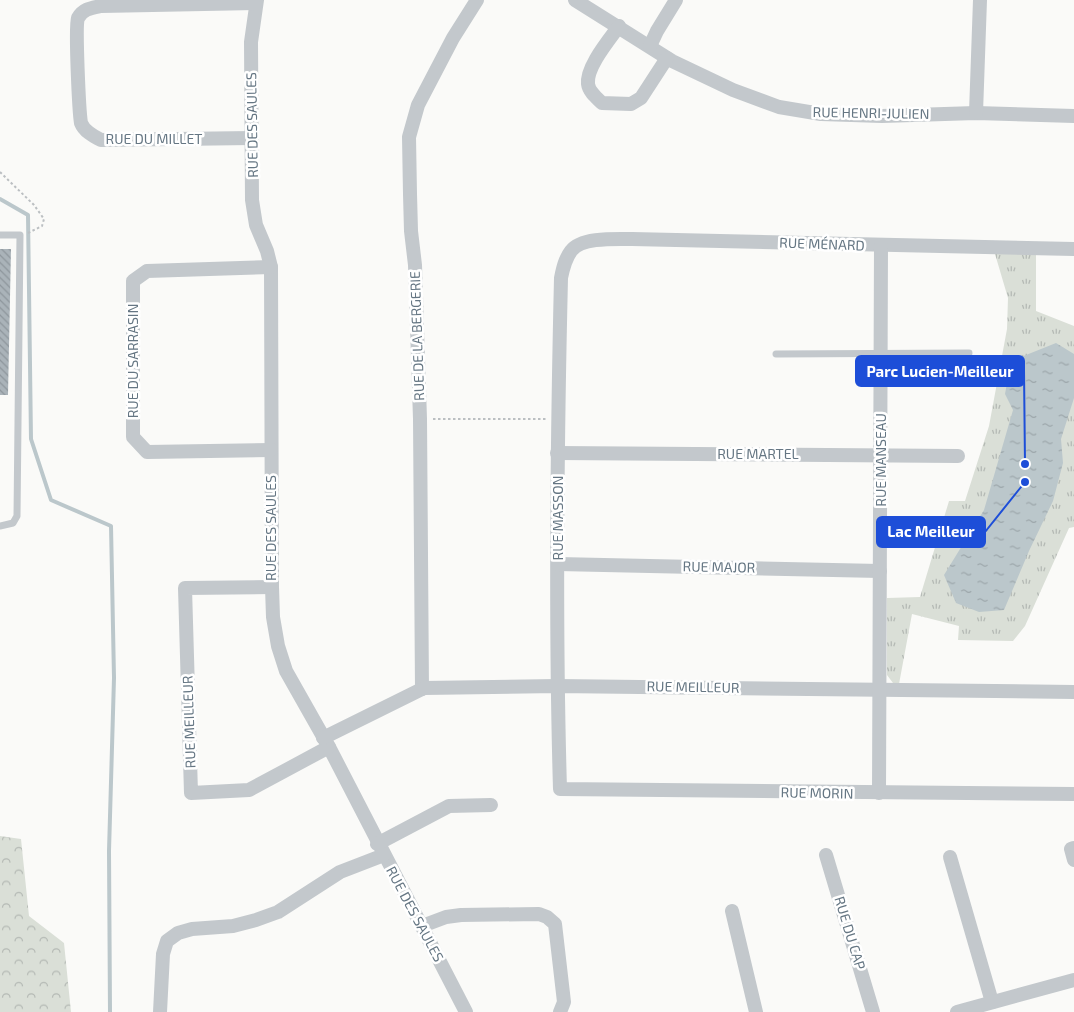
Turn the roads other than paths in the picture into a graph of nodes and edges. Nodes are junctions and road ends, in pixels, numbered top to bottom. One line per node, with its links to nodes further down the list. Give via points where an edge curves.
1 (476, 0): 29 (street, RUE DE LA BERGERIE, via 418,105 409,137 420,419)
2 (575, 0): 6 (street, RUE HENRI-JULIEN)
3 (676, 0): 7 (street)
4 (980, 0): 9 (street)
5 (256, 2): 11 (street, RUE DES SAULES, via 251,42); 11 (street, RUE DU MILLET, via 101,6 85,9 78,20 82,124 89,134 101,140)
6 (619, 26): 7 (street, RUE HENRI-JULIEN); 8 (street, via 592,64 588,84 602,103 631,104 641,98)
7 (650, 46): 8 (street, RUE HENRI-JULIEN)
8 (667, 58): 9 (street, RUE HENRI-JULIEN, via 733,90 779,107 821,114 873,116)
9 (976, 113): 10 (street, RUE HENRI-JULIEN)
10 (1074, 116)
11 (252, 138): 16 (street, RUE DES SAULES, via 252,200 256,225)
12 (0, 235): 24 (lane, via 20,235 17,516 13,523)
13 (881, 246): 14 (street, RUE MÉNARD, via 632,239 593,240); 15 (street, RUE MÉNARD); 17 (street, RUE MANSEAU)
14 (572, 249): 21 (street, RUE MASSON, via 560,278)
15 (1074, 249)
16 (271, 267): 20 (street, RUE DES SAULES); 20 (street, RUE DU SARRASIN, via 147,271 133,281 133,437 147,452)
17 (881, 353): 18 (lane); 19 (lane); 22 (street, RUE MANSEAU)
18 (969, 353)
19 (776, 354)
20 (271, 450): 27 (street, RUE DES SAULES)
21 (557, 453): 22 (street, RUE MARTEL); 25 (street, RUE MASSON)
22 (881, 454): 23 (street, RUE MARTEL); 26 (street, RUE MANSEAU)
23 (958, 456)
24 (0, 526)
25 (558, 564): 26 (street, RUE MAJOR); 28 (street, RUE MASSON)
26 (880, 571): 30 (street, RUE MANSEAU)
27 (272, 587): 32 (street, RUE DES SAULES, via 273,617 286,671); 32 (street, RUE MEILLEUR, via 185,588 191,793 249,790)
28 (557, 686): 29 (street, RUE MEILLEUR); 30 (street, RUE MEILLEUR); 33 (street, RUE MASSON)
29 (422, 689): 32 (street, RUE MEILLEUR)
30 (880, 689): 31 (street, RUE MEILLEUR); 34 (street, RUE MANSEAU)
31 (1074, 692)
32 (326, 742): 37 (street, RUE DES SAULES)
33 (560, 789): 34 (street, RUE MORIN)
34 (880, 793): 35 (street, RUE MORIN)
35 (1074, 794)
36 (491, 805): 37 (street, via 449,806)
37 (379, 847): 41 (street, RUE DES SAULES); 44 (street, via 364,861 340,872 278,912 233,926 192,929 167,941 163,954)
38 (826, 855): 48 (street, RUE DU CAP)
39 (950, 857): 43 (street)
40 (732, 911): 47 (street)
41 (422, 926): 45 (street, RUE DES SAULES); 46 (street, via 461,914 539,914 547,917 555,924 564,1002)
42 (1074, 980): 43 (street)
43 (1002, 1004): 49 (street)
44 (160, 1012)
45 (466, 1012)
46 (560, 1012)
47 (756, 1012)
48 (873, 1012)
49 (957, 1012)

